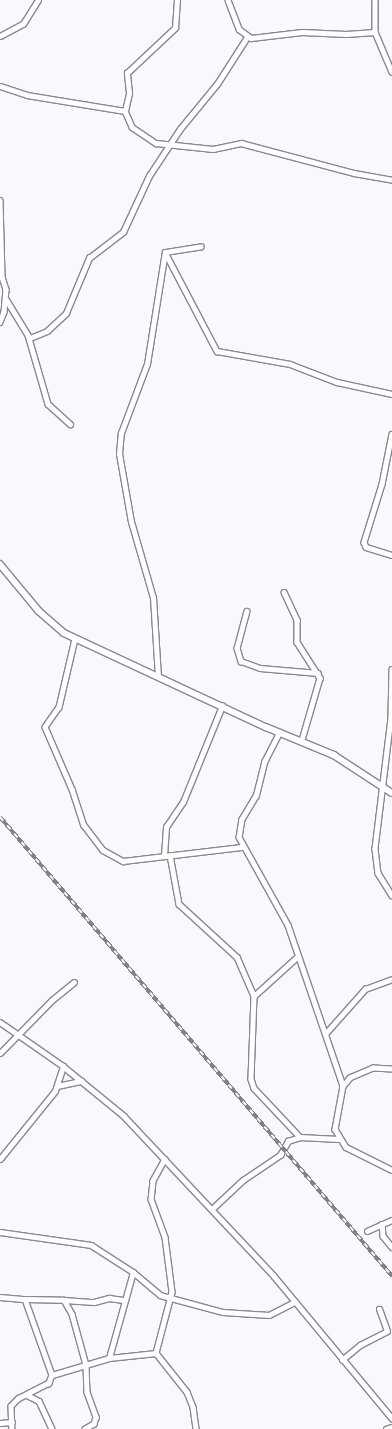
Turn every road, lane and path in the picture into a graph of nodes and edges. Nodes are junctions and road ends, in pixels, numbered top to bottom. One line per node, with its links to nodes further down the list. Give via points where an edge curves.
1 (38, 0): 6 (street, via 23,24)
2 (177, 0): 10 (street, via 176,28 127,73 129,94)
3 (228, 0): 7 (street, via 234,20)
4 (375, 0): 5 (street)
5 (375, 32): 7 (street, via 302,32); 8 (street)
6 (0, 36)
7 (247, 37): 11 (street, via 217,84)
8 (392, 72)
9 (0, 86): 10 (street, via 27,95)
10 (124, 111): 11 (street, via 136,130 156,143)
11 (170, 145): 12 (street, via 213,149 241,143); 18 (street, via 149,176 123,232 97,250 82,270 66,313 46,331)
12 (392, 180)
13 (0, 200): 16 (street, via 2,278)
14 (201, 246): 15 (street)
15 (165, 252): 19 (street, via 217,351 290,364 337,382); 29 (street, via 147,364 127,411 119,454 131,522 153,598)
16 (6, 299): 17 (street); 18 (street)
17 (0, 322)
18 (30, 338): 20 (street, via 48,404)
19 (392, 394)
20 (70, 424)
21 (392, 434): 22 (street, via 382,484 364,542 366,547)
22 (392, 555)
23 (0, 564): 26 (street, via 53,624)
24 (284, 592): 28 (street, via 297,620 297,642)
25 (247, 611): 28 (street, via 237,648 241,661 260,668)
26 (76, 639): 29 (street); 36 (street, via 60,707 45,727 84,825 113,858 122,861)
27 (392, 669): 33 (street, via 391,718)
28 (318, 673): 32 (street, via 320,685)
29 (158, 677): 30 (street)
30 (222, 706): 31 (street); 36 (street, via 182,802 166,827)
31 (280, 732): 32 (street); 35 (street, via 265,761 256,796 239,828)
32 (302, 740): 33 (street, via 334,755)
33 (383, 788): 34 (street); 37 (street, via 376,863 383,884)
34 (392, 793)
35 (243, 847): 36 (street); 38 (street, via 279,905)
36 (167, 856): 41 (street, via 179,904 237,957)
37 (392, 895)
38 (297, 957): 41 (street); 43 (street)
39 (392, 979): 43 (street, via 365,989)
40 (74, 982): 44 (street)
41 (254, 996): 51 (street, via 251,1080 286,1126)
42 (0, 1022): 44 (street)
43 (326, 1033): 50 (street)
44 (18, 1036): 45 (street); 46 (street)
45 (0, 1053)
46 (62, 1066): 48 (street); 49 (street)
47 (392, 1068): 50 (street, via 360,1072)
48 (81, 1081): 49 (street); 54 (street, via 124,1116)
49 (57, 1086): 53 (street)
50 (343, 1086): 52 (street, via 336,1114)
51 (300, 1137): 52 (street); 56 (street, via 288,1140 280,1155 243,1180)
52 (338, 1139): 55 (street, via 358,1155)
53 (0, 1159)
54 (165, 1159): 56 (street); 64 (street, via 152,1181 151,1199 165,1237)
55 (392, 1170)
56 (212, 1209): 68 (street)
57 (392, 1220): 58 (street)
58 (382, 1224): 59 (street); 61 (street, via 383,1236)
59 (367, 1231)
60 (0, 1232): 62 (street, via 91,1245)
61 (392, 1247)
62 (133, 1272): 64 (street, via 160,1295); 67 (street)
63 (0, 1297): 65 (street)
64 (172, 1298): 68 (street, via 223,1312 260,1316 278,1312); 70 (street)
65 (25, 1299): 66 (street); 74 (street)
66 (64, 1300): 67 (street); 73 (street, via 76,1325)
67 (123, 1300): 71 (street)
68 (295, 1302): 72 (street)
69 (379, 1309): 72 (street, via 387,1331 360,1345)
70 (156, 1353): 71 (street); 83 (street, via 187,1392)
71 (109, 1358): 73 (street)
72 (342, 1360): 76 (street)
73 (86, 1365): 74 (street); 82 (street, via 87,1392 96,1419)
74 (52, 1376): 75 (street, via 49,1384)
75 (26, 1395): 77 (street, via 11,1406); 81 (street, via 39,1401)
76 (392, 1418)
77 (12, 1422): 78 (street); 80 (street)
78 (0, 1423)
79 (392, 1427): 84 (street)
80 (12, 1429)
81 (52, 1429)
82 (85, 1429)
83 (196, 1429)
84 (386, 1429)

